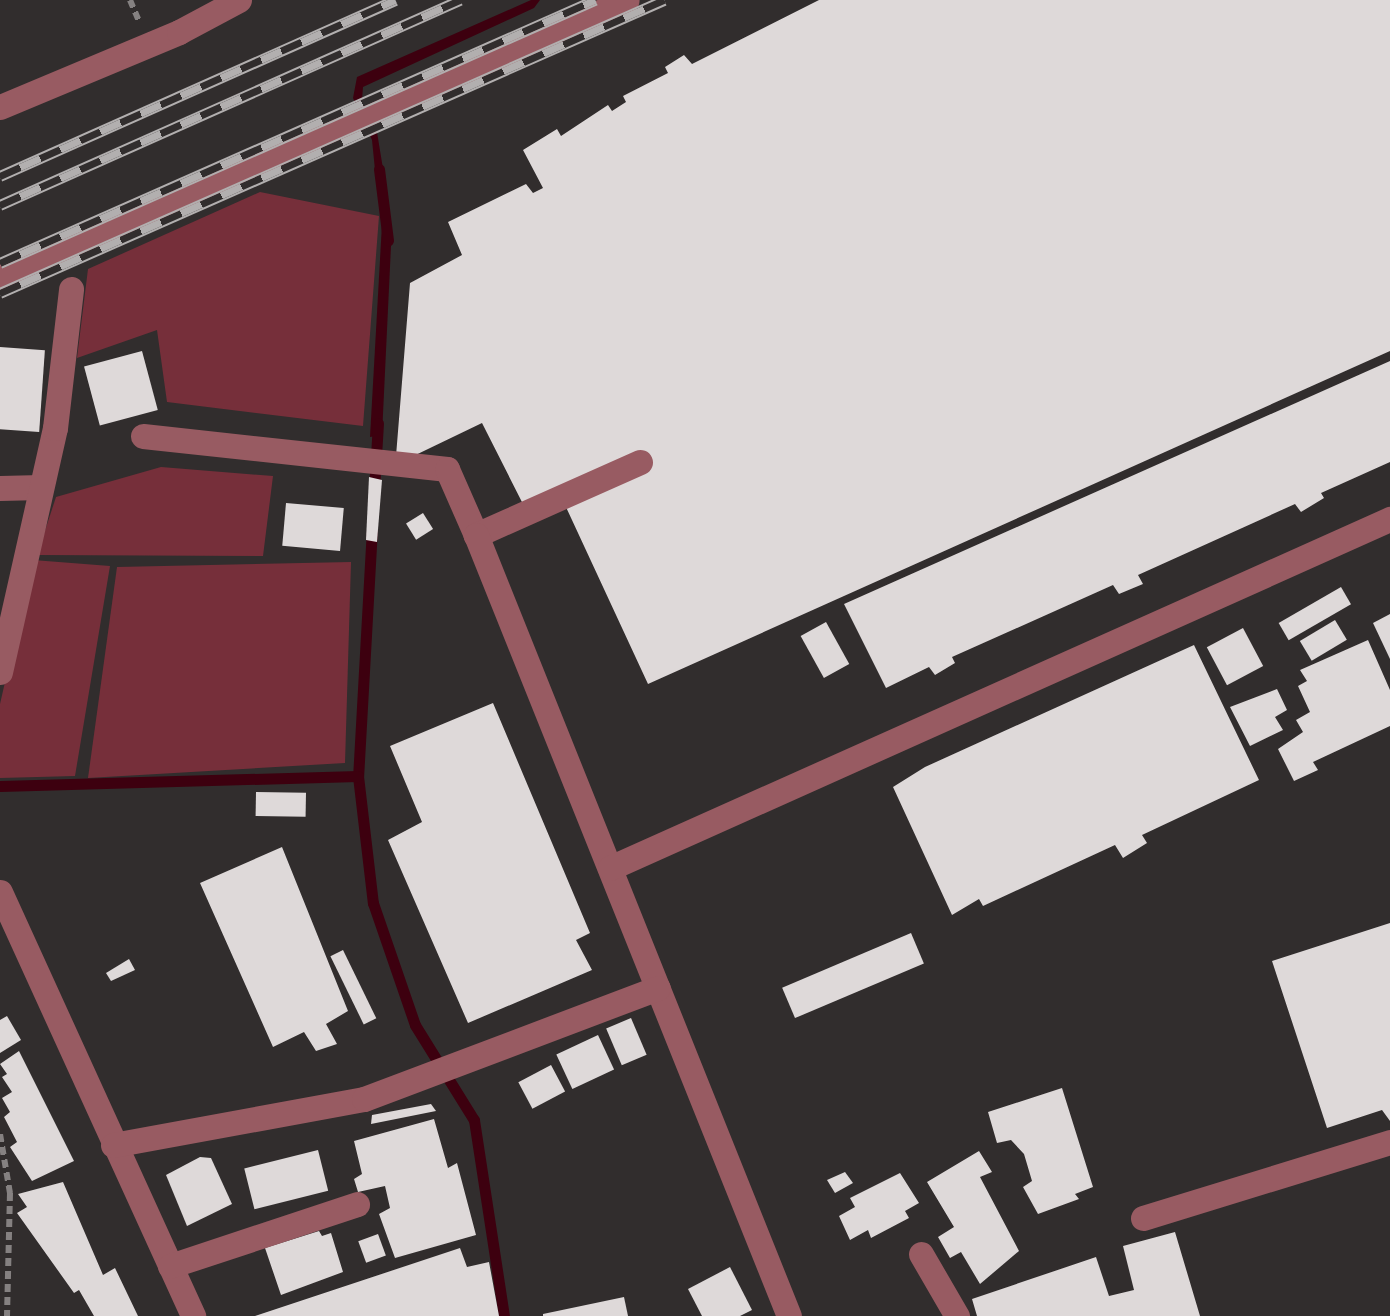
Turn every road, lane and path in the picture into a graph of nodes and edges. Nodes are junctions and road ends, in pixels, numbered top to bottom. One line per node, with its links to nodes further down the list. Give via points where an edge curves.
1 (239, 0): 3 (street)
2 (627, 0): 4 (street)
3 (0, 106)
4 (0, 278)
5 (71, 288): 8 (street)
6 (142, 436): 11 (street, via 448,469)
7 (640, 462): 11 (street)
8 (42, 487): 9 (street); 12 (street)
9 (0, 488)
10 (1390, 519): 13 (street)
11 (476, 534): 13 (street)
12 (0, 672)
13 (610, 868): 15 (street)
14 (0, 892): 18 (street)
15 (658, 988): 18 (street, via 364,1099); 25 (street)
16 (0, 1134): 23 (path, via 10,1193)
17 (1390, 1142): 20 (street)
18 (113, 1146): 22 (street)
19 (357, 1204): 22 (street)
20 (1143, 1218)
21 (921, 1254): 26 (street)
22 (170, 1266): 24 (street)
23 (7, 1316)
24 (193, 1316)
25 (789, 1316)
26 (956, 1316)

